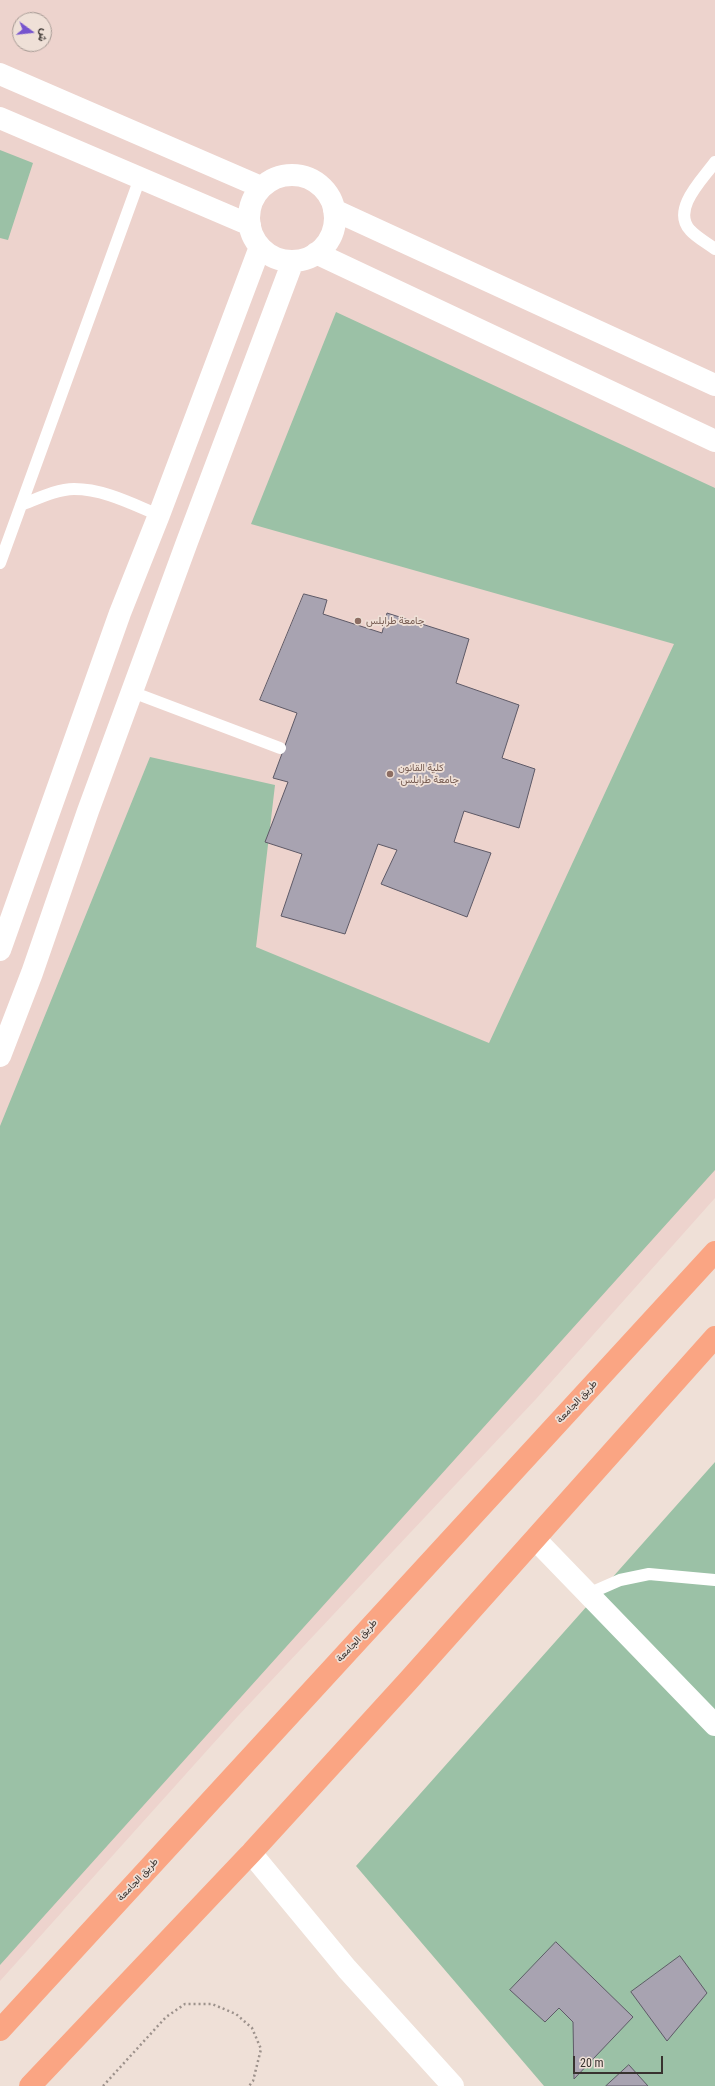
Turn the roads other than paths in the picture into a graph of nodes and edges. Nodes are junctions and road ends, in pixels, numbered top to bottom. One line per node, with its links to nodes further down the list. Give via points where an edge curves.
1 (0, 74): 5 (street)
2 (0, 118): 4 (street)
3 (715, 162): 9 (lane, via 684,205 684,219 690,230)
4 (140, 178): 7 (street); 14 (lane)
5 (261, 187): 6 (street, via 281,176 305,176 324,189); 7 (street, via 251,205)
6 (334, 210): 10 (street, via 331,234 325,245); 12 (street)
7 (250, 225): 8 (street)
8 (260, 247): 11 (street, via 270,255); 15 (street)
9 (715, 249)
10 (316, 253): 11 (street, via 305,259); 13 (street)
11 (293, 261): 17 (street)
12 (715, 386)
13 (715, 442)
14 (21, 505): 15 (lane, via 46,495 73,489 106,493); 16 (lane)
15 (159, 514): 19 (street, via 120,613)
16 (0, 563)
17 (132, 692): 18 (lane); 20 (street)
18 (280, 748)
19 (0, 950)
20 (0, 1056)
21 (715, 1252): 28 (highway, طريق الجامعة)
22 (715, 1337): 23 (highway)
23 (535, 1538): 25 (street); 27 (highway)
24 (715, 1580): 25 (lane, via 649,1574 620,1580)
25 (588, 1594): 26 (street)
26 (715, 1725)
27 (250, 1853): 29 (highway); 30 (street, via 346,1969)
28 (0, 2030)
29 (30, 2086)
30 (453, 2086)

